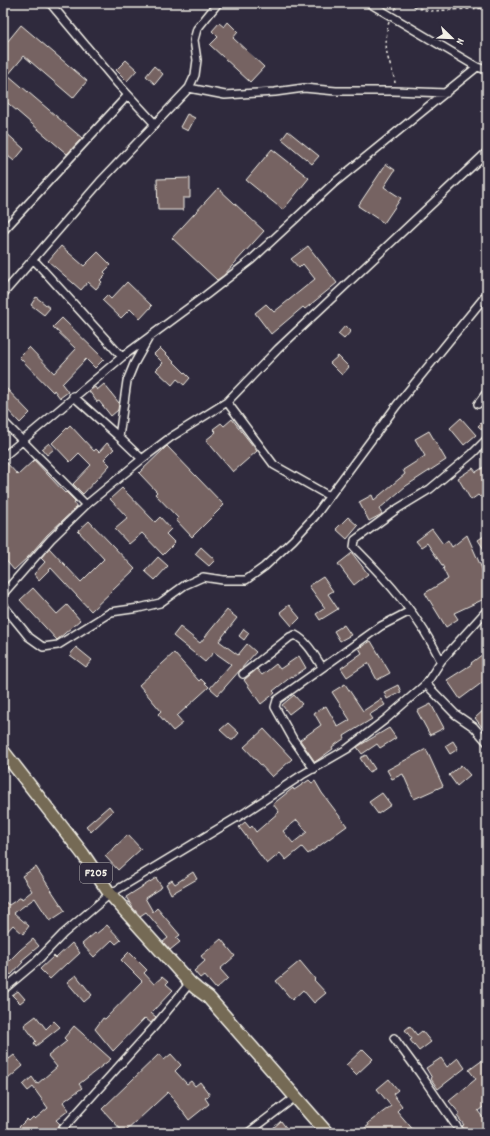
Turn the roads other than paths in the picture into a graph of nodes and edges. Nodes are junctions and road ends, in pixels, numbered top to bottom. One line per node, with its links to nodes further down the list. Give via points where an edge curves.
1 (50, 3): 8 (street)
2 (218, 3): 6 (street, via 197,29 194,40 197,60 195,75)
3 (369, 3): 4 (street)
4 (478, 67): 5 (street); 7 (street)
5 (487, 70)
6 (189, 88): 7 (street, via 226,95 304,88 336,91); 9 (street)
7 (446, 92): 15 (street, via 334,183 251,260)
8 (128, 95): 9 (street); 11 (street)
9 (155, 124): 12 (street, via 95,188)
10 (487, 152): 19 (street, via 278,349)
11 (3, 231)
12 (34, 260): 13 (street); 16 (street)
13 (3, 294)
14 (487, 294): 27 (street, via 397,404)
15 (150, 335): 16 (street); 22 (street, via 127,381)
16 (122, 357): 18 (street)
17 (487, 392): 20 (street)
18 (73, 396): 22 (street); 24 (street)
19 (226, 402): 26 (street); 27 (street, via 274,465)
20 (478, 404)
21 (3, 421): 24 (street)
22 (119, 436): 26 (street)
23 (487, 439): 31 (street, via 430,489 397,509 355,540 354,547 379,572)
24 (22, 442): 25 (street); 28 (street)
25 (3, 457)
26 (142, 460): 28 (street)
27 (329, 496): 30 (street, via 293,540 246,580 203,577 185,585 160,603 111,612 58,645 43,647 29,637)
28 (86, 506): 29 (street, via 51,538)
29 (3, 594)
30 (3, 604)
31 (410, 610): 33 (street, via 429,637); 34 (street, via 381,626)
32 (487, 610): 33 (street)
33 (441, 661): 36 (street)
34 (322, 667): 35 (street, via 300,637 295,635); 39 (street, via 277,700 274,707)
35 (243, 674)
36 (426, 684): 37 (street); 39 (street, via 347,749)
37 (487, 742)
38 (3, 751): 40 (main road, F205, via 83,854)
39 (314, 768): 40 (street)
40 (110, 894): 41 (main road, F205); 42 (street)
41 (194, 986): 44 (main road, F205, via 203,1001); 45 (street); 48 (main road, F205, via 208,997)
42 (3, 990)
43 (394, 1038): 49 (street)
44 (290, 1101): 46 (street); 47 (main road, F205)
45 (59, 1133)
46 (248, 1133)
47 (317, 1133)
48 (327, 1133)
49 (461, 1133)

